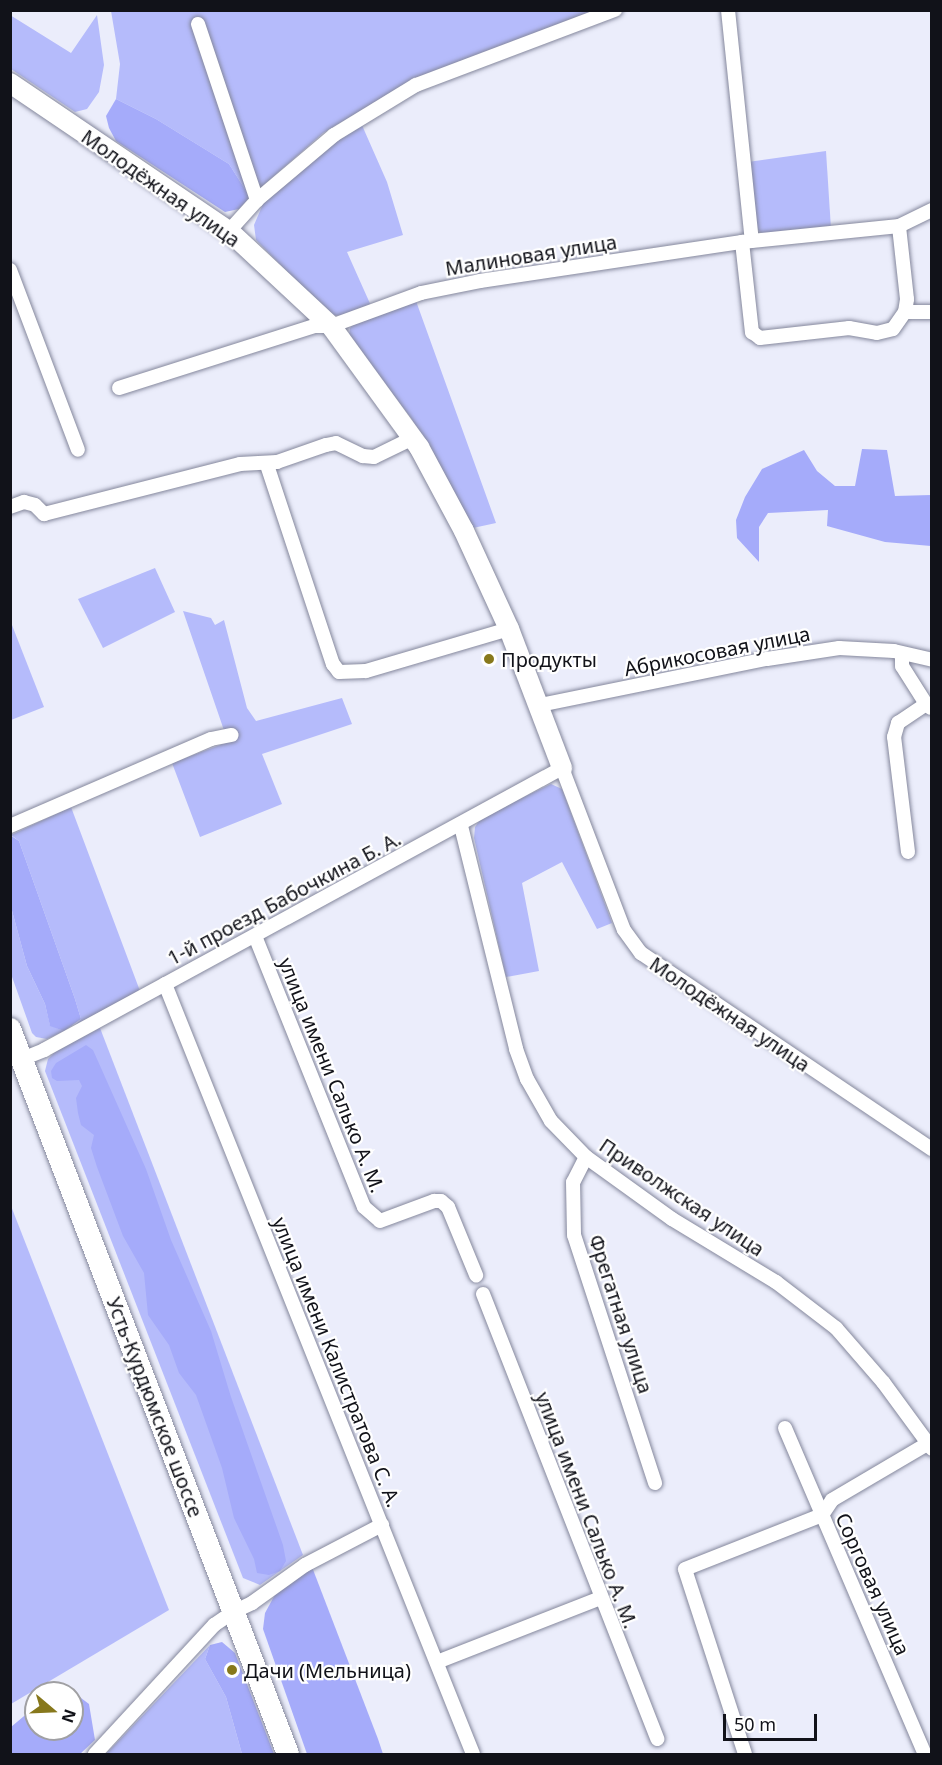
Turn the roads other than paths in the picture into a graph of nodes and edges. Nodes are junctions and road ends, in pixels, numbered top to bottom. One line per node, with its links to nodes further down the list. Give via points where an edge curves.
1 (615, 10): 5 (street, via 416,85 334,135)
2 (728, 10): 9 (street)
3 (198, 24): 5 (street)
4 (10, 83): 8 (street, Молодёжная улица)
5 (257, 200): 8 (street)
6 (932, 210): 7 (street, Малиновая улица)
7 (899, 226): 9 (street, Малиновая улица); 11 (street)
8 (229, 231): 13 (street, Молодёжная улица)
9 (747, 242): 11 (street, via 752,332 760,338 849,328 877,333 893,329); 13 (street, Малиновая улица, via 480,280 421,293)
10 (10, 270): 16 (street)
11 (905, 312): 12 (street)
12 (932, 312)
13 (331, 326): 14 (street, via 314,326); 15 (street, Молодёжная улица)
14 (120, 388)
15 (413, 438): 17 (street, via 374,457 336,443); 19 (street, Молодёжная улица, via 464,531)
16 (78, 450)
17 (267, 465): 18 (street, via 240,464 44,514 35,505 24,502); 19 (street, via 333,664 339,672 366,671)
18 (10, 507)
19 (509, 628): 22 (street, Молодёжная улица)
20 (902, 654): 21 (street, Абрикосовая улица); 22 (street, Абрикосовая улица, via 839,648); 23 (street, via 902,666)
21 (932, 660)
22 (540, 705): 25 (street, Молодёжная улица)
23 (929, 706): 28 (street, via 898,723 894,737)
24 (232, 735): 26 (street, via 191,748)
25 (562, 768): 27 (street, 1-й проезд Бабочкина Б. А.); 33 (street, Молодёжная улица, via 624,930 641,953)
26 (10, 826)
27 (461, 826): 29 (street, 1-й проезд Бабочкина Б. А.); 34 (street, Приволжская улица, via 523,1069 550,1121)
28 (908, 852)
29 (255, 936): 30 (street, 1-й проезд Бабочкина Б. А.); 35 (street, улица имени Салько А. М., via 364,1207 380,1221 441,1201 448,1207)
30 (165, 984): 32 (street, 1-й проезд Бабочкина Б. А.); 41 (street, улица имени Калистратова С. А.)
31 (10, 1029): 32 (main road, Усть-Курдюмское шоссе)
32 (22, 1059): 43 (main road, Усть-Курдюмское шоссе)
33 (932, 1149)
34 (586, 1157): 38 (street, Приволжская улица, via 672,1219 776,1282 836,1328 883,1382); 39 (street, Фрегатная улица, via 573,1182 574,1235)
35 (476, 1275)
36 (483, 1294): 42 (street, улица имени Салько А. М.)
37 (785, 1428): 40 (street, Сорговая улица)
38 (929, 1447): 40 (street, via 832,1500)
39 (655, 1483)
40 (822, 1515): 49 (street, via 685,1569); 50 (street, Сорговая улица)
41 (382, 1525): 43 (street, via 305,1565); 44 (street, улица имени Калистратова С. А.)
42 (600, 1598): 44 (street); 45 (street, улица имени Салько А. М.)
43 (233, 1612): 46 (street, via 214,1625); 47 (main road, Усть-Курдюмское шоссе)
44 (437, 1662): 48 (street, улица имени Калистратова С. А.)
45 (657, 1739)
46 (95, 1755)
47 (288, 1755)
48 (473, 1755)
49 (745, 1755)
50 (925, 1755)

